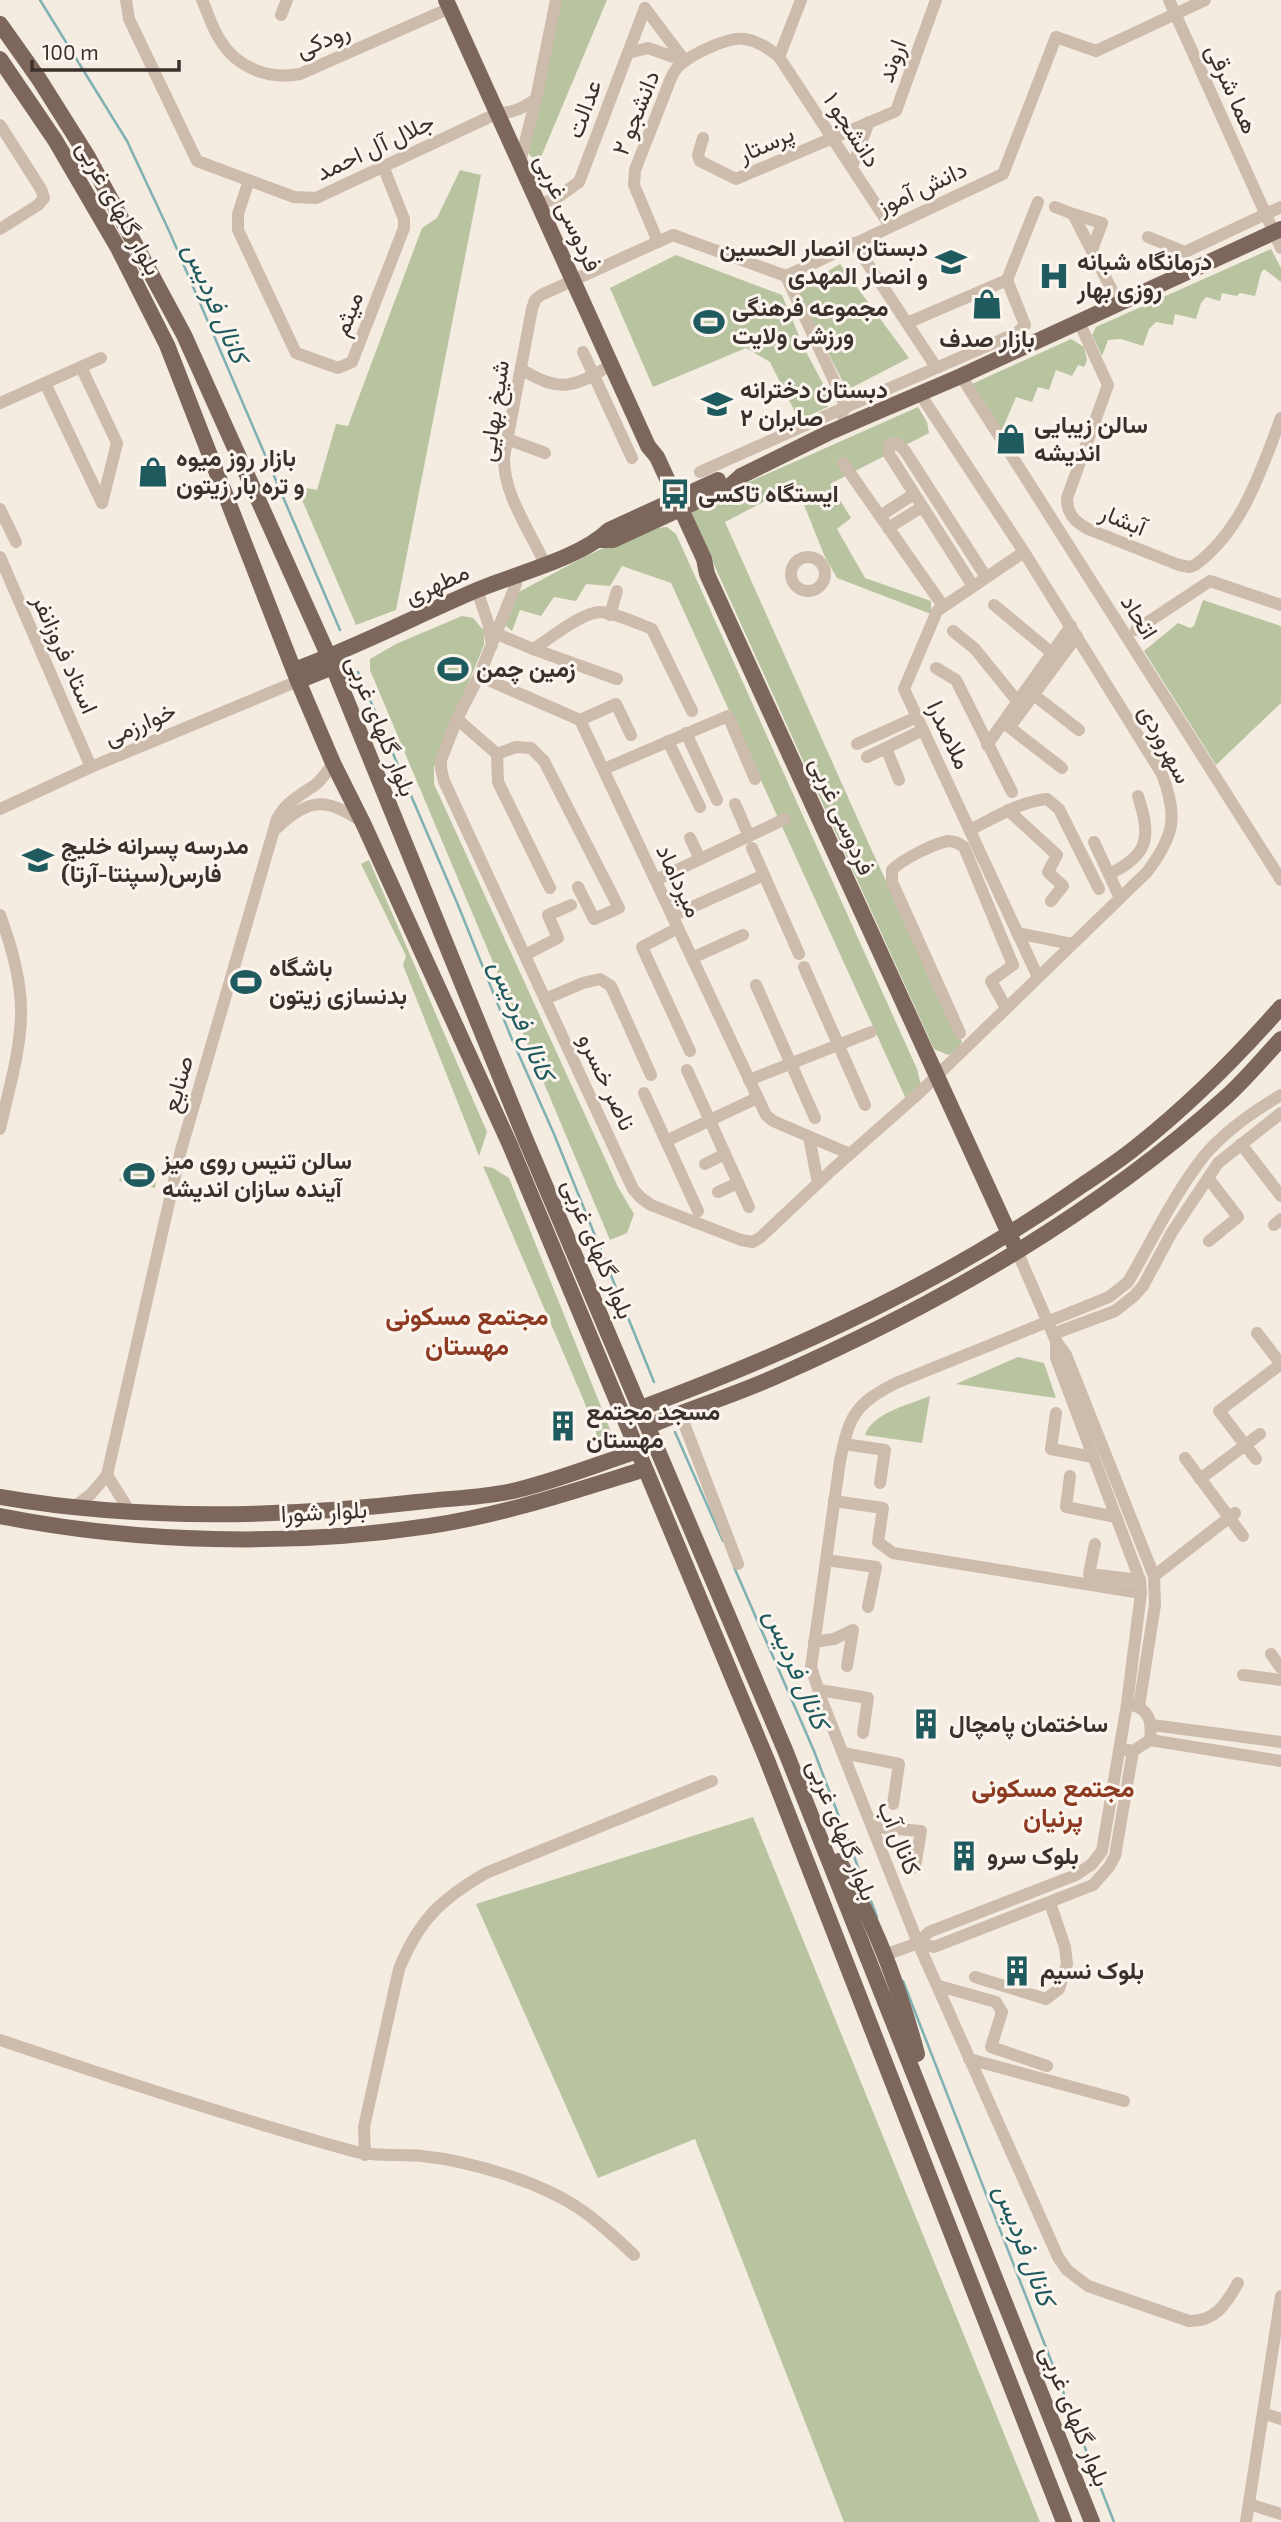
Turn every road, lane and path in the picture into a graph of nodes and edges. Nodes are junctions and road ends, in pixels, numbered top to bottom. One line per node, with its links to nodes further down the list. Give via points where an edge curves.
1 (126, 0): 26 (street, جلال آل احمد, via 129,19 197,161)
2 (202, 0): 9 (street, رودکی, via 231,53 251,69 274,76 300,74)
3 (287, 0): 11 (street)
4 (556, 0): 17 (street)
5 (801, 0): 14 (street)
6 (936, 0): 19 (street, اروند, via 896,111)
7 (1169, 0): 10 (street, هما شرقی)
8 (1206, 0): 10 (street, دانش آموز)
9 (448, 4): 18 (main road, فردوسی غربی)
10 (1175, 14): 32 (street, هما شرقی); 33 (street, دانش آموز, via 1096,51 1056,37 1003,174)
11 (281, 15)
12 (0, 24): 91 (main road, بلوار گلهای غربی, via 40,79 135,240 189,346)
13 (628, 53): 16 (street, via 648,48); 16 (street, عدالت, via 645,8); 28 (street, عدالت, via 579,182)
14 (779, 57): 16 (street, دانشجو ۲, via 745,38 729,39); 21 (street, دانشجو ۱)
15 (0, 59): 98 (main road, بلوار گلهای غربی, via 55,140 118,248 167,345)
16 (685, 61): 37 (street, دانشجو ۲, via 671,78 635,170 634,185)
17 (536, 99): 18 (street, جلال آل احمد, via 524,108); 23 (street)
18 (498, 113): 23 (main road, فردوسی غربی); 24 (street, جلال آل احمد)
19 (869, 122): 21 (street, اروند); 25 (street)
20 (0, 125): 34 (street, via 44,198)
21 (832, 137): 22 (street, پرستار, via 736,179 700,161); 25 (street, دانشجو ۱)
22 (703, 138)
23 (520, 162): 28 (main road, فردوسی غربی)
24 (383, 166): 26 (street, جلال آل احمد, via 316,198 293,197); 26 (street, میثم, via 404,228 352,362 338,368 296,353 290,341 238,230 237,214)
25 (852, 167): 33 (street, دانشجو ۱)
26 (249, 180)
27 (1038, 202): 43 (street)
28 (539, 205): 42 (main road, فردوسی غربی)
29 (1055, 207): 31 (street)
30 (1281, 207): 32 (street)
31 (1073, 214): 40 (street); 40 (street, via 1102,223)
32 (1266, 214): 35 (street, هما شرقی); 36 (street, via 1185,252)
33 (890, 226): 38 (street, دانش آموز)
34 (0, 229)
35 (1277, 231): 39 (street, هما شرقی); 44 (main road, مطهری)
36 (1148, 237)
37 (658, 242): 41 (street, via 673,235); 42 (street)
38 (854, 243): 41 (street, دانش آموز); 46 (street)
39 (1281, 248)
40 (1092, 250): 44 (street)
41 (786, 276): 58 (street)
42 (573, 279): 49 (main road, فردوسی غربی); 52 (street, شیخ بهایی, via 536,300)
43 (1007, 280): 46 (street); 51 (street, via 1025,326)
44 (1119, 304): 45 (main road, مطهری)
45 (1079, 322): 54 (main road, مطهری); 76 (street, آبشار, via 1108,386 1067,498 1068,510 1075,522 1088,529 1179,565)
46 (907, 323): 51 (street)
47 (583, 352): 53 (street)
48 (101, 358): 50 (street)
49 (612, 364): 53 (street); 68 (main road, فردوسی غربی, via 657,457)
50 (81, 367): 55 (street); 55 (street, via 117,443 102,503)
51 (936, 367): 58 (street)
52 (521, 369): 53 (street, via 561,386); 62 (street, شیخ بهایی)
53 (593, 376): 64 (street)
54 (961, 376): 56 (main road, مطهری); 142 (street, اتحاد)
55 (45, 383): 57 (street)
56 (920, 394): 60 (main road, مطهری); 74 (street, سهروردی)
57 (0, 403)
58 (846, 407): 60 (street); 66 (street)
59 (1281, 418): 61 (street)
60 (828, 433): 68 (main road, مطهری)
61 (1278, 435): 76 (street, via 1240,515)
62 (508, 439): 63 (street); 77 (street, شیخ بهایی, via 504,470 508,487)
63 (545, 453)
64 (632, 458)
65 (843, 463): 71 (street)
66 (700, 472)
67 (914, 494): 69 (street); 71 (street); 78 (street, via 889,454 889,444 897,443 905,451)
68 (674, 505): 77 (main road, مطهری, via 609,530 598,540); 172 (main road, فردوسی غربی, via 704,559)
69 (922, 507): 72 (street); 81 (street)
70 (0, 509): 73 (street)
71 (880, 516): 72 (street)
72 (888, 528): 86 (street)
73 (16, 542)
74 (1024, 552): 78 (street, ملاصدرا); 90 (street, سهروردی)
75 (0, 557): 119 (street, استاد فروزانفر)
76 (1195, 565): 80 (street)
77 (540, 567): 79 (main road, مطهری)
78 (986, 577): 81 (street, ملاصدرا)
79 (515, 579): 83 (main road, مطهری); 92 (street, ناصر خسرو)
80 (1210, 581): 85 (street); 88 (street)
81 (973, 586): 86 (street, ملاصدرا)
82 (617, 591): 87 (street)
83 (478, 594): 92 (street); 93 (main road, مطهری); 96 (main road)
84 (994, 605): 95 (street)
85 (1281, 605)
86 (943, 606): 104 (street, ملاصدرا, via 904,689)
87 (610, 615): 94 (street, via 603,612 584,617); 103 (street, via 652,629)
88 (1136, 630)
89 (953, 631): 102 (street, via 975,649)
90 (1074, 631): 95 (street, ملاصدرا); 101 (street); 146 (street, سهروردی, via 1162,774 1174,809 1168,840)
91 (318, 634): 93 (main road, via 335,644); 96 (main road, بلوار گلهای غربی)
92 (494, 640): 94 (street); 99 (street, ناصر خسرو)
93 (355, 645): 96 (main road, مطهری)
94 (533, 649): 100 (street)
95 (1052, 653): 101 (street, ملاصدرا)
96 (331, 662): 98 (main road, مطهری); 198 (main road, بلوار گلهای غربی)
97 (936, 668): 115 (street, via 956,680)
98 (296, 675): 118 (main road, بلوار گلهای غربی); 119 (street, خوارزمی)
99 (479, 676): 105 (street, ناصر خسرو); 106 (street)
100 (617, 679)
101 (1030, 693): 102 (street, ملاصدرا); 107 (street); 109 (street)
102 (1018, 702): 107 (street, ملاصدرا)
103 (692, 711)
104 (917, 717): 108 (street, ملاصدرا); 113 (street)
105 (457, 719): 116 (street); 156 (street, ناصر خسرو, via 441,761 444,781)
106 (580, 720): 111 (street, via 616,704); 121 (street, میرداماد)
107 (1006, 725): 115 (street, ملاصدرا); 120 (street)
108 (923, 730): 114 (street); 134 (street, ملاصدرا)
109 (1079, 730)
110 (686, 733): 112 (street); 122 (street, via 728,716); 126 (street)
111 (631, 735)
112 (667, 741): 121 (street); 128 (street)
113 (858, 744)
114 (886, 748): 117 (street); 123 (street)
115 (989, 749): 124 (street)
116 (497, 754): 143 (street, via 516,747 531,748 544,761 619,908 594,919); 144 (street, via 498,782)
117 (867, 757)
118 (333, 763): 132 (main road, بلوار گلهای غربی); 133 (street, صنایع, via 317,784 283,808)
119 (91, 767): 129 (street, خوارزمی)
120 (1062, 768)
121 (604, 769): 141 (street, میرداماد)
122 (755, 779)
123 (899, 780)
124 (1012, 792)
125 (1138, 796): 139 (street, via 1147,824 1145,841 1138,857)
126 (717, 800)
127 (735, 804): 136 (street)
128 (700, 807)
129 (0, 809)
130 (1008, 810): 134 (street); 145 (street, via 1047,799 1059,809); 147 (street, via 1057,855 1048,872 1063,886)
131 (785, 819): 136 (street)
132 (363, 823): 133 (street, via 342,808 313,804 295,811); 199 (main road, بلوار گلهای غربی)
133 (274, 830): 217 (street, صنایع, via 181,1150)
134 (970, 830): 152 (street, ملاصدرا)
135 (690, 838): 138 (street)
136 (750, 842): 138 (street); 140 (street)
137 (1094, 842): 139 (street)
138 (700, 859): 141 (street)
139 (1109, 874): 146 (street)
140 (764, 875): 150 (street); 155 (street)
141 (656, 880): 150 (street, میرداماد)
142 (1281, 880)
143 (578, 887)
144 (550, 888)
145 (1098, 889)
146 (1120, 898): 154 (street, سهروردی)
147 (1051, 901)
148 (571, 905): 156 (street, via 548,915 558,938)
149 (0, 915): 181 (street, via 20,985 21,1016)
150 (672, 916): 151 (street, میرداماد)
151 (678, 928): 157 (street, میرداماد); 168 (street, via 642,947)
152 (1017, 933): 154 (street); 159 (street, ملاصدرا)
153 (743, 935): 157 (street)
154 (1072, 944): 159 (street, سهروردی)
155 (799, 954)
156 (525, 955): 161 (street, ناصر خسرو)
157 (692, 958): 173 (street, میرداماد)
158 (804, 967): 167 (street)
159 (1038, 977): 163 (street, سهروردی)
160 (756, 985): 169 (street)
161 (545, 999): 171 (street, via 600,979 611,986); 190 (street, ناصر خسرو, via 640,1198 752,1242)
162 (1281, 1007): 195 (main road, via 1221,1071 1136,1147)
163 (1006, 1008): 165 (street, via 991,981 1013,965 964,847 946,841 898,863 892,870 892,882); 172 (street, سهروردی)
164 (871, 1032): 167 (street)
165 (960, 1033)
166 (1281, 1039): 197 (main road, via 1227,1096 1148,1161)
167 (839, 1044): 169 (street); 177 (street)
168 (690, 1051)
169 (792, 1063): 173 (street); 179 (street)
170 (687, 1070): 180 (street)
171 (651, 1075)
172 (936, 1077): 186 (street, ناصر خسرو); 195 (main road, فردوسی غربی)
173 (749, 1080): 176 (street, میرداماد)
174 (644, 1093): 183 (street)
175 (1281, 1096): 200 (street, کانال آب, via 1206,1154 1128,1282 1109,1297)
176 (757, 1098): 180 (street); 182 (street, میرداماد, via 773,1121)
177 (865, 1105)
178 (1281, 1113): 184 (street)
179 (816, 1118)
180 (710, 1120): 183 (street); 185 (street)
181 (0, 1129)
182 (809, 1138): 186 (street, میرداماد); 190 (street)
183 (666, 1140): 194 (street)
184 (1241, 1144): 188 (street); 192 (street)
185 (725, 1154): 187 (street); 189 (street)
186 (850, 1154): 190 (street, ناصر خسرو)
187 (705, 1164)
188 (1208, 1178): 196 (street, via 1238,1217); 202 (street, via 1134,1296 1115,1311)
189 (738, 1183): 191 (street); 193 (street)
190 (818, 1183)
191 (718, 1192)
192 (1281, 1196)
193 (749, 1207)
194 (698, 1211)
195 (1009, 1235): 197 (main road, فردوسی غربی); 204 (main road, via 883,1305)
196 (1209, 1241)
197 (1017, 1251): 200 (street); 206 (main road, via 890,1324 776,1377)
198 (582, 1270): 199 (main road, via 573,1267); 205 (main road, بلوار گلهای غربی)
199 (566, 1279): 212 (main road, بلوار گلهای غربی)
200 (1047, 1321): 202 (street); 210 (street, کانال آب, via 875,1393 847,1428)
201 (1257, 1333): 203 (street)
202 (1054, 1337): 213 (street, via 1056,1359); 232 (street, via 1066,1355)
203 (1281, 1364): 211 (street, via 1219,1411)
204 (674, 1396): 205 (main road); 206 (main road, via 671,1406)
205 (641, 1408): 208 (main road, بلوار گلهای غربی)
206 (680, 1413): 208 (main road); 231 (street)
207 (1056, 1413): 213 (street, via 1051,1450)
208 (649, 1426): 235 (main road, بلوار گلهای غربی)
209 (1260, 1434): 211 (street)
210 (844, 1444): 220 (street, via 885,1450); 222 (street, کانال آب)
211 (1245, 1445): 215 (street); 219 (street)
212 (638, 1451): 216 (main road, بلوار گلهای غربی); 224 (main road, بلوار شورا, via 516,1490 286,1514)
213 (1093, 1457): 227 (street)
214 (1185, 1458): 219 (street)
215 (1256, 1459)
216 (645, 1469): 226 (main road, بلوار شورا, via 520,1508 429,1526 326,1536 206,1539 85,1531); 236 (main road, بلوار گلهای غربی)
217 (107, 1475): 223 (street); 224 (street)
218 (1070, 1476): 227 (street, via 1066,1507)
219 (1200, 1479): 225 (street)
220 (880, 1483)
221 (0, 1497): 223 (main road, بلوار شورا)
222 (834, 1501): 230 (street, کانال آب); 233 (street, via 883,1508 878,1542 893,1553)
223 (74, 1507): 224 (main road, بلوار شورا)
224 (130, 1512)
225 (1232, 1515): 228 (street); 232 (street)
226 (0, 1516)
227 (1116, 1517): 233 (street)
228 (1242, 1536)
229 (1095, 1544): 233 (street, via 1089,1574)
230 (826, 1560): 234 (street, via 876,1567); 237 (street, کانال آب)
231 (738, 1564)
232 (1154, 1576): 244 (street, via 1155,1605)
233 (1141, 1587): 244 (street)
234 (868, 1607)
235 (726, 1608): 236 (main road, via 721,1619); 254 (main road, بلوار گلهای غربی)
236 (706, 1615): 276 (main road, بلوار گلهای غربی, via 767,1760)
237 (814, 1642): 239 (street, via 853,1630); 243 (street, کانال آب, via 811,1667)
238 (1271, 1654): 240 (street)
239 (847, 1666)
240 (1281, 1668)
241 (1243, 1675): 242 (street)
242 (1281, 1680)
243 (818, 1690): 246 (street, via 868,1698); 250 (street, کانال آب)
244 (1133, 1705): 245 (street, via 1148,1714); 249 (street)
245 (1152, 1725): 247 (street); 248 (street)
246 (863, 1733)
247 (1150, 1740): 249 (street); 251 (street)
248 (1281, 1742)
249 (1126, 1750): 257 (street, via 1119,1843 1109,1867 1093,1885); 258 (street, via 1102,1851 1092,1864 1076,1875 929,1932)
250 (843, 1753): 253 (street, via 899,1764); 255 (street, کانال آب)
251 (1281, 1761)
252 (712, 1781): 267 (street, via 486,1873 436,1908 420,1927 399,1969 363,2127)
253 (893, 1804)
254 (811, 1815): 259 (main road, via 873,1924); 266 (main road, بلوار گلهای غربی)
255 (872, 1826): 256 (street, via 921,1831); 258 (street, کانال آب)
256 (915, 1867)
257 (1050, 1903): 258 (street, via 934,1947); 260 (street, via 1067,1964 1059,1989 1045,1999)
258 (918, 1943): 259 (street); 261 (street, کانال آب)
259 (885, 1955): 266 (main road, via 901,1994)
260 (975, 1977)
261 (939, 1986): 263 (street, کانال آب); 264 (street, via 996,2003 1002,2012 990,2047)
262 (0, 2040): 267 (street)
263 (969, 2059): 265 (street); 269 (street, کانال آب, via 1058,2257 1077,2280 1189,2321 1214,2315)
264 (1047, 2066)
265 (1124, 2101)
266 (929, 2108): 277 (main road, بلوار گلهای غربی)
267 (365, 2155): 268 (street, via 423,2156 511,2177 576,2207)
268 (634, 2255)
269 (1238, 2283)
270 (1281, 2296): 271 (street)
271 (1278, 2331): 272 (street)
272 (1263, 2413): 273 (street); 274 (street)
273 (1281, 2419)
274 (1249, 2504): 275 (street); 278 (street)
275 (1281, 2514)
276 (1064, 2522)
277 (1092, 2522)
278 (1246, 2522)

